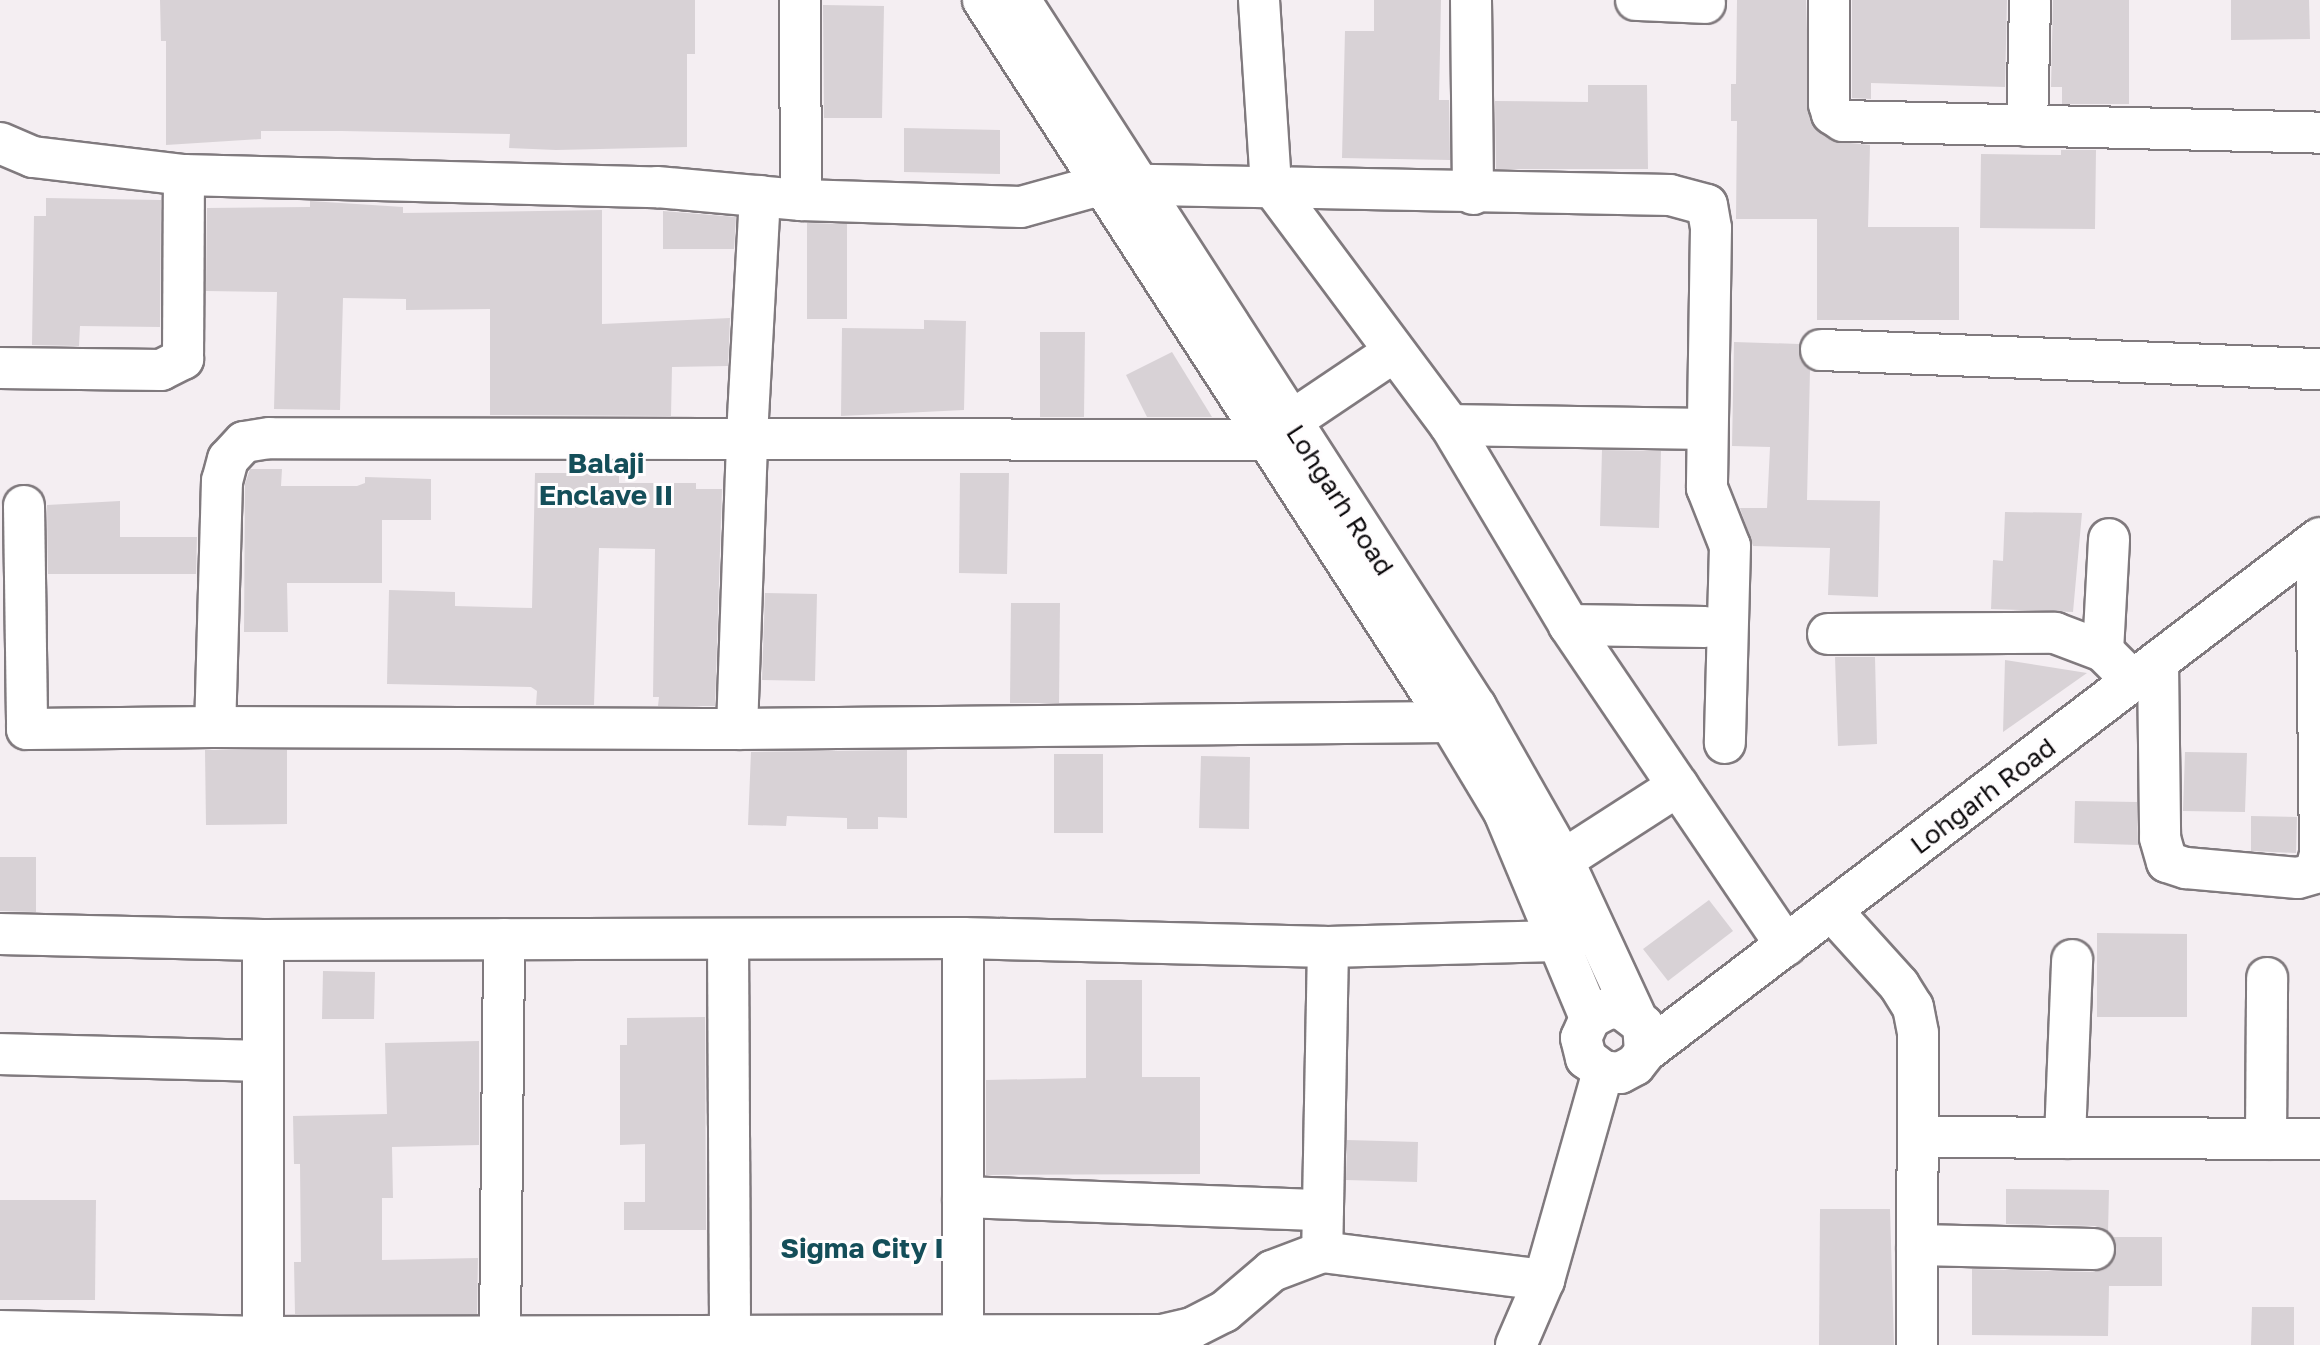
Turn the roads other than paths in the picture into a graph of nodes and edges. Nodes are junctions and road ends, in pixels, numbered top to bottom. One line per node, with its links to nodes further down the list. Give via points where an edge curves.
1 (800, 0): 18 (street)
2 (983, 0): 14 (street)
3 (1020, 0): 14 (street, Lohgarh Road)
4 (1259, 0): 15 (street)
5 (1471, 0): 16 (street)
6 (1636, 0): 9 (street)
7 (1829, 0): 10 (street, via 1832,114 1859,123)
8 (2030, 0): 10 (street)
9 (1705, 3)
10 (2027, 126): 11 (street)
11 (2320, 133)
12 (0, 143): 13 (street, via 33,157)
13 (184, 175): 17 (street, via 657,187); 21 (street, via 183,359 161,370)
14 (1122, 184): 15 (street); 18 (street, via 1021,207); 25 (street, Lohgarh Road)
15 (1271, 185): 16 (street); 20 (street)
16 (1473, 194): 24 (street, via 1670,195 1707,205 1711,228)
17 (760, 196): 18 (street); 26 (street)
18 (801, 200)
19 (1821, 350): 22 (street)
20 (1394, 352): 23 (street); 25 (street)
21 (0, 368)
22 (2320, 369)
23 (1450, 425): 24 (street); 30 (street)
24 (1705, 429): 39 (street, via 1707,488 1730,546)
25 (1277, 433): 26 (street); 35 (street, Lohgarh Road)
26 (747, 439): 36 (street, via 244,442 228,459 222,481); 37 (street)
27 (24, 506): 38 (street)
28 (2109, 539): 33 (street)
29 (2318, 540): 34 (street, Lohgarh Road); 34 (street, via 2320,854 2315,873 2298,878 2167,862 2160,838)
30 (1569, 625): 31 (street); 40 (street)
31 (1705, 627)
32 (1828, 634): 33 (street, via 2055,633)
33 (2103, 651): 34 (street)
34 (2145, 672): 42 (street, Lohgarh Road)
35 (1463, 714): 37 (street); 41 (street, Lohgarh Road); 49 (street)
36 (215, 727): 37 (street); 38 (street)
37 (737, 729)
38 (14, 730)
39 (1725, 743)
40 (1678, 786): 41 (street); 50 (street)
41 (1563, 860): 43 (street, Lohgarh Road)
42 (1832, 911): 50 (street, Lohgarh Road); 59 (street, via 1880,959 1913,1007)
43 (1596, 930): 49 (street); 55 (street, Lohgarh Road)
44 (0, 934): 47 (street)
45 (963, 938): 48 (street); 51 (street); 63 (street)
46 (504, 939): 47 (street); 48 (street); 70 (street)
47 (263, 940): 57 (street)
48 (728, 940): 71 (street)
49 (1557, 941): 51 (street); 54 (street)
50 (1786, 946): 55 (street, Lohgarh Road)
51 (1328, 947): 64 (street)
52 (2072, 960): 60 (street)
53 (2267, 978): 61 (street)
54 (1590, 1018): 55 (street, via 1609,1008); 58 (street, via 1581,1038 1586,1058)
55 (1640, 1033): 58 (street, via 1635,1065 1620,1073)
56 (0, 1054): 57 (street)
57 (262, 1061): 73 (street)
58 (1603, 1071): 68 (street)
59 (1919, 1137): 60 (street); 65 (street)
60 (2065, 1138): 61 (street)
61 (2266, 1139): 62 (street)
62 (2320, 1139)
63 (963, 1197): 64 (street); 72 (street)
64 (1323, 1210): 67 (street)
65 (1917, 1245): 66 (street); 75 (street)
66 (2094, 1249)
67 (1322, 1252): 68 (street); 72 (street, via 1272,1271 1224,1312 1192,1328 1162,1335)
68 (1544, 1280): 74 (street)
69 (0, 1331): 73 (street)
70 (500, 1334): 71 (street); 73 (street)
71 (730, 1336): 72 (street)
72 (963, 1338)
73 (263, 1341)
74 (1516, 1345)
75 (1917, 1345)

